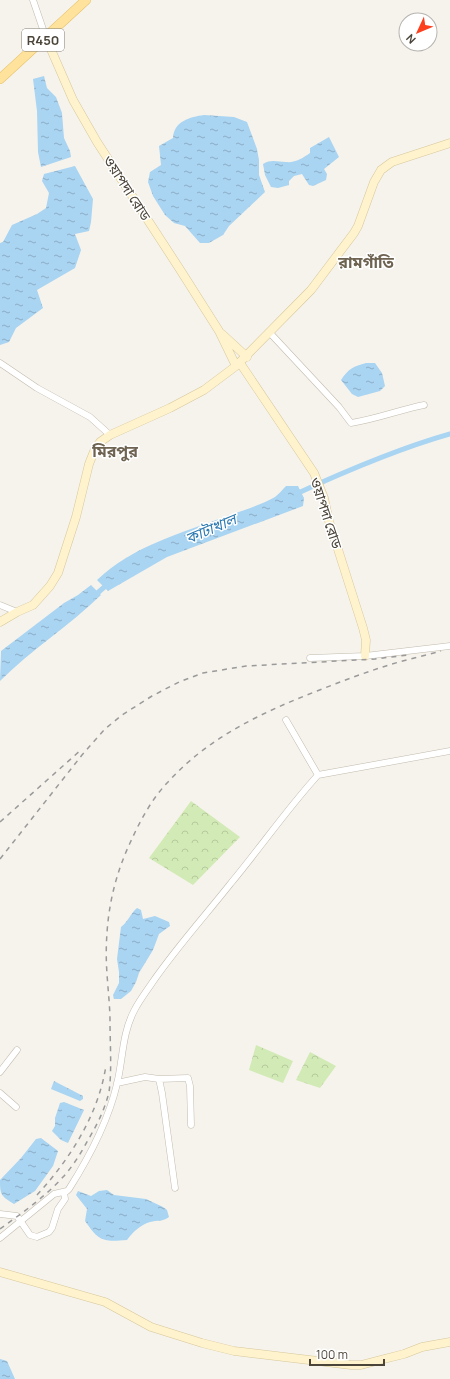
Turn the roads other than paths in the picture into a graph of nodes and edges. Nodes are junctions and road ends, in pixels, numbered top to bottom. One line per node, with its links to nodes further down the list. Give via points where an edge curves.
1 (33, 0): 3 (street)
2 (86, 0): 3 (main road, R450)
3 (46, 38): 4 (main road, R450); 6 (main road, ওয়াপদা রোড, via 73,100 97,142)
4 (0, 79)
5 (450, 142): 7 (main road, via 392,162 381,170 354,233 311,290)
6 (219, 332): 8 (main road, ওয়াপদা রোড); 10 (main road, ওয়াপদা রোড)
7 (270, 333): 8 (main road); 11 (street, via 339,406 351,423 372,420)
8 (247, 357): 10 (main road)
9 (0, 362): 12 (street, via 37,388 90,417)
10 (238, 365): 12 (main road, via 204,390); 17 (main road, ওয়াপদা রোড, via 314,473 365,634)
11 (424, 405)
12 (110, 435): 14 (main road, via 100,442 89,464 58,573 33,605)
13 (0, 605): 14 (street)
14 (17, 612): 15 (main road)
15 (0, 622)
16 (450, 646): 17 (street)
17 (365, 656): 18 (street)
18 (310, 658)
19 (286, 720): 21 (street)
20 (450, 751): 21 (street)
21 (318, 775): 25 (street, via 296,798 166,963 134,1010 127,1028)
22 (17, 1050): 23 (street)
23 (0, 1072)
24 (159, 1079): 25 (street, via 144,1077); 28 (street, via 188,1078); 29 (street)
25 (117, 1083): 30 (street, via 105,1123 92,1150 69,1189)
26 (0, 1092): 27 (street)
27 (16, 1107)
28 (191, 1125)
29 (175, 1188)
30 (64, 1192): 32 (street, via 54,1194); 32 (street, via 65,1199 49,1232 37,1237 30,1235)
31 (0, 1214): 32 (street, via 17,1216)
32 (21, 1221): 33 (street)
33 (0, 1238)
34 (0, 1272): 35 (main road, via 105,1302 151,1327 234,1351 361,1365 422,1347)
35 (450, 1342)

